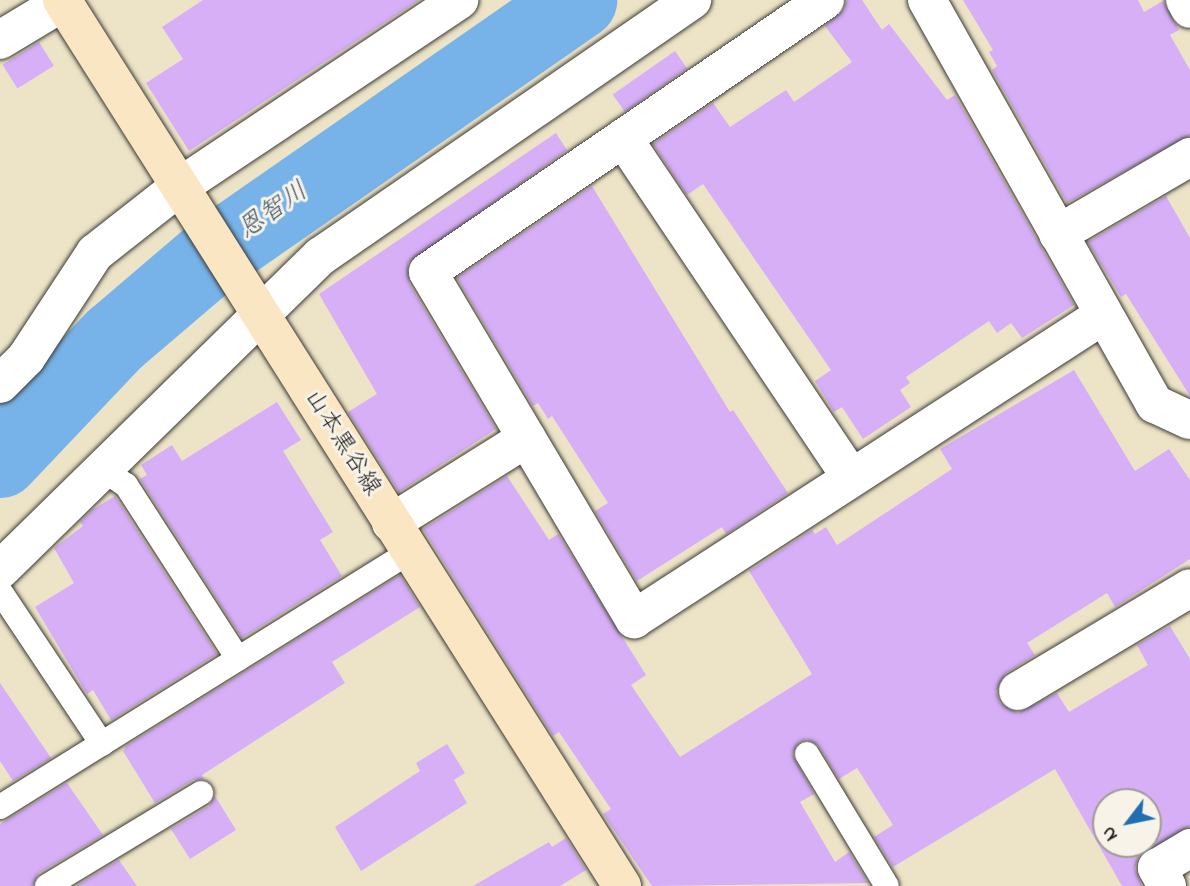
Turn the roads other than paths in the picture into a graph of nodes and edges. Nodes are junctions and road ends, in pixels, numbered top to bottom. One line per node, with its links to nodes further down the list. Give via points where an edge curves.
1 (459, 0): 11 (street)
2 (692, 0): 13 (street)
3 (825, 0): 9 (street)
4 (927, 0): 12 (street)
5 (1185, 0): 7 (street)
6 (62, 1): 8 (street); 11 (main road, 山本黒谷線)
7 (1190, 9)
8 (0, 40)
9 (623, 138): 17 (street, via 428,272); 19 (street)
10 (1190, 157): 12 (street)
11 (184, 194): 13 (main road, 山本黒谷線); 15 (street, via 95,253 26,358)
12 (1058, 234): 14 (street)
13 (253, 303): 18 (street); 20 (main road, 山本黒谷線)
14 (1102, 316): 16 (street, via 1155,404); 19 (street)
15 (0, 384)
16 (1190, 420)
17 (527, 438): 19 (street, via 634,619); 20 (street)
18 (103, 469): 21 (street); 24 (lane, via 126,485)
19 (849, 476)
20 (400, 537): 24 (lane); 32 (main road, 山本黒谷線)
21 (0, 570)
22 (0, 591): 26 (lane)
23 (1187, 597): 25 (street)
24 (238, 659): 26 (lane)
25 (1018, 691)
26 (102, 744): 29 (lane)
27 (807, 754): 33 (lane)
28 (201, 793): 31 (lane)
29 (0, 807)
30 (1190, 848): 34 (street, via 1157,868)
31 (47, 886)
32 (622, 886)
33 (887, 886)
34 (1167, 886)

